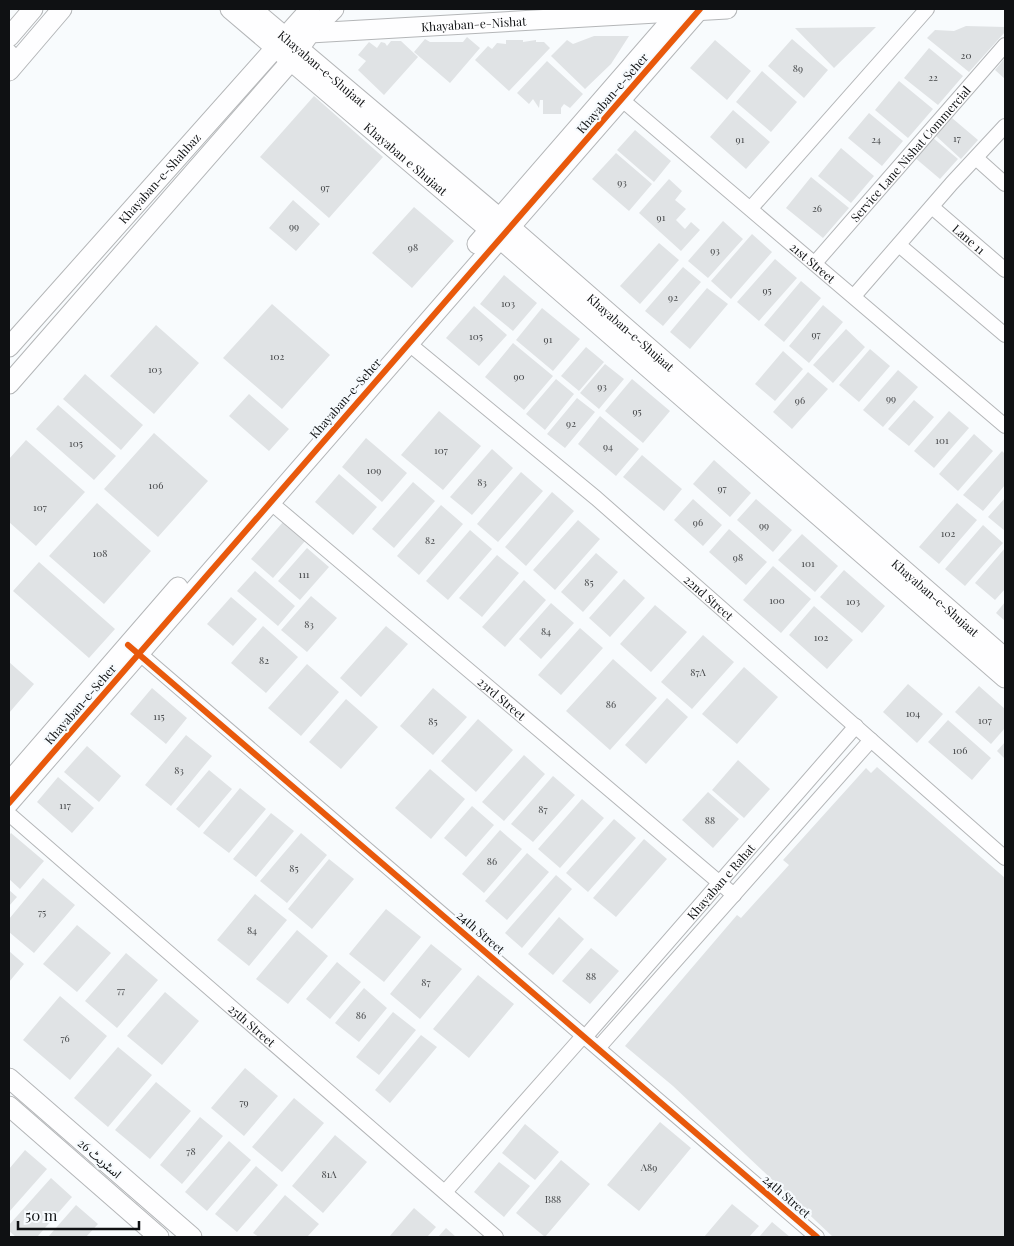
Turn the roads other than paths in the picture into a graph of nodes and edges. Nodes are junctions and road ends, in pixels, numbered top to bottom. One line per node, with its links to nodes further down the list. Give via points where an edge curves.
1 (33, 9): 11 (main road)
2 (62, 9): 14 (main road)
3 (230, 9): 13 (main road, Khayaban-e-Shujaat)
4 (252, 9): 13 (main road, Khayaban-e-Shujaat)
5 (310, 9): 13 (main road, Khayaban-e-Shahbaz)
6 (334, 9): 10 (main road)
7 (727, 9): 9 (main road, Khayaban-e-Nishat)
8 (926, 9): 20 (street)
9 (689, 10): 10 (main road, Khayaban-e-Nishat); 15 (main road, Khayaban-e-Seher); 21 (main road, Khayaban-e-Seher)
10 (310, 33): 13 (main road)
11 (9, 37)
12 (1005, 45): 23 (street, Service Lane Nishat Commercial)
13 (288, 50): 21 (main road, Khayaban e Shujaat); 28 (main road, Khayaban-e-Shahbaz); 29 (main road, Khayaban-e-Shahbaz)
14 (12, 61)
15 (621, 99): 20 (street, 21st Street); 21 (main road, Khayaban-e-Seher)
16 (1005, 126): 17 (street)
17 (976, 158): 18 (street); 19 (street)
18 (1005, 184)
19 (932, 207): 22 (street); 24 (street, Lane 11)
20 (751, 208): 23 (street, 21st Street)
21 (499, 228): 27 (main road, Khayaban-e-Seher); 32 (main road, Khayaban-e-Seher); 33 (main road, Khayaban-e-Shujaat); 34 (main road, Khayaban-e-Shujaat)
22 (899, 245): 25 (street); 26 (street)
23 (816, 263): 25 (street, 21st Street)
24 (1005, 270)
25 (854, 296): 30 (street, 21st Street)
26 (1005, 335)
27 (408, 343): 31 (main road, Khayaban-e-Seher); 35 (street, 22nd Street, via 596,498)
28 (9, 347)
29 (9, 384)
30 (1005, 426)
31 (270, 502): 32 (main road, Khayaban-e-Seher); 41 (street, 23rd Street)
32 (133, 649): 37 (main road, Khayaban-e-Seher); 38 (main road, Khayaban-e-Seher); 43 (street, 24th Street)
33 (1005, 658)
34 (1005, 678)
35 (856, 726): 36 (street, 22nd Street); 41 (street, Khayaban e Rahat)
36 (871, 740): 40 (street, 22nd Street); 42 (street, Khayaban e Rahat)
37 (9, 782)
38 (9, 803)
39 (9, 814): 47 (street, 25th Street)
40 (1005, 858)
41 (720, 882): 42 (street, 23rd Street); 43 (street, Khayaban e Rahat)
42 (734, 895): 44 (street, Khayaban e Rahat)
43 (585, 1036): 44 (street, 24th Street); 47 (street, Khayaban e Rahat)
44 (599, 1048): 51 (street, 24th Street)
45 (9, 1078): 49 (main road, اسٹریٹ 26)
46 (9, 1106): 48 (main road, اسٹریٹ 26)
47 (445, 1192): 50 (street, 25th Street)
48 (159, 1237)
49 (192, 1237)
50 (496, 1237)
51 (817, 1237)

